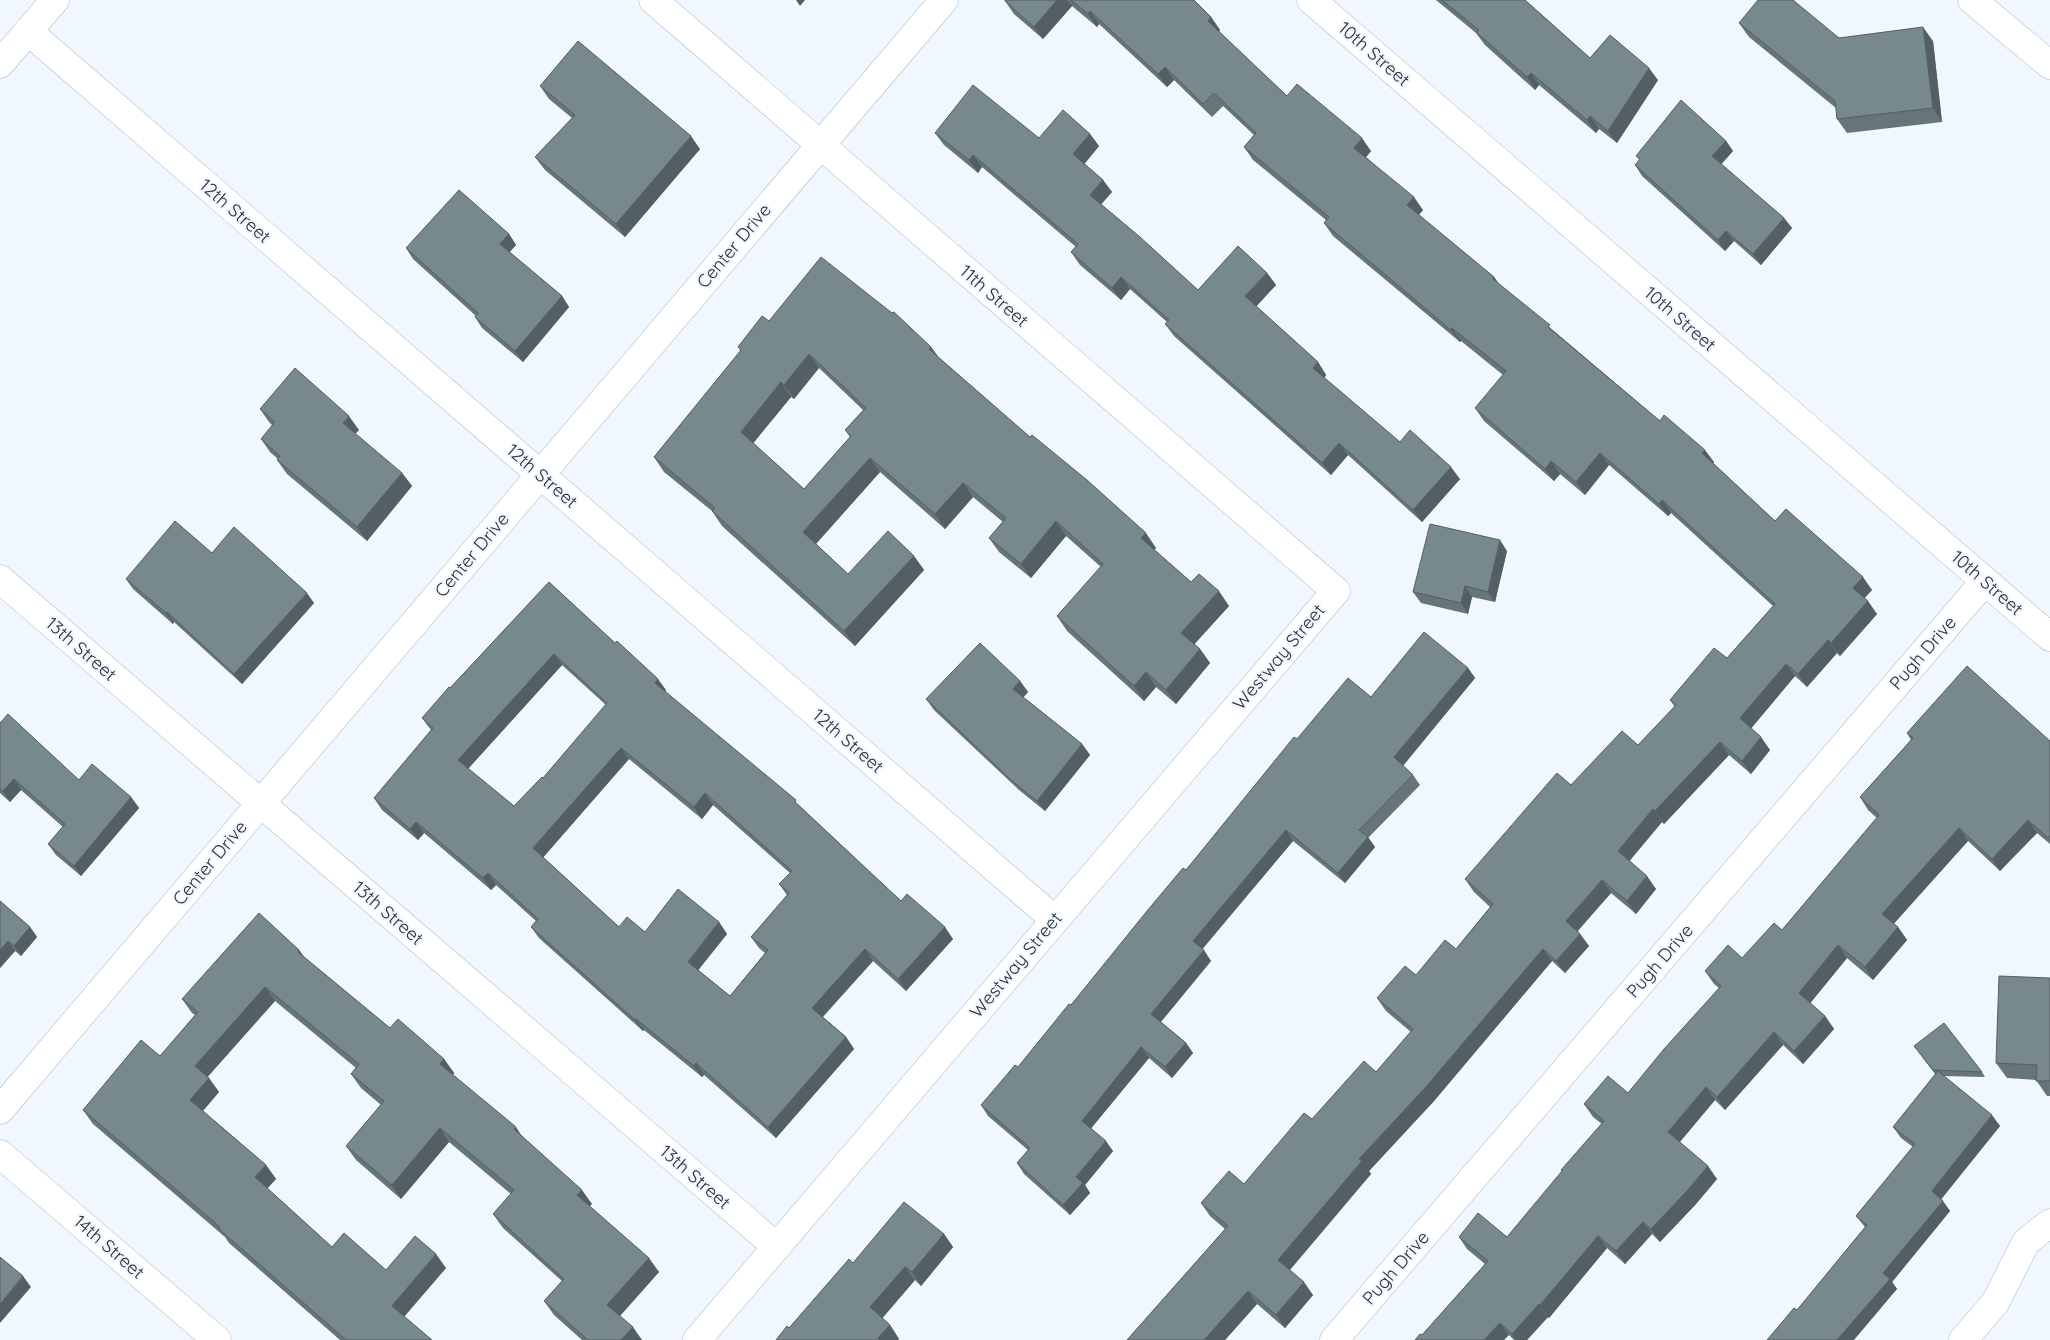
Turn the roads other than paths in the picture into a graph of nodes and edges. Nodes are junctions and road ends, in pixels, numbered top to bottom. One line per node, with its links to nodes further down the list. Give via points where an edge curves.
1 (55, 0): 6 (street)
2 (653, 0): 9 (street, 11th Street)
3 (944, 0): 9 (street, Center Drive)
4 (1311, 0): 12 (street, 10th Street)
5 (1972, 0): 8 (street)
6 (28, 31): 7 (street); 10 (street, 12th Street)
7 (0, 64)
8 (2050, 65)
9 (820, 145): 10 (street, Center Drive); 13 (street, 11th Street)
10 (540, 474): 15 (street, Center Drive); 16 (street, 12th Street)
11 (0, 579): 15 (street, 13th Street)
12 (1985, 581): 14 (street, 10th Street); 23 (street, Pugh Drive)
13 (1336, 591): 16 (street, Westway Street)
14 (2050, 637)
15 (260, 803): 17 (street, Center Drive); 20 (street, 13th Street)
16 (1055, 920): 20 (street, Westway Street)
17 (0, 1110)
18 (0, 1154): 21 (street, 14th Street)
19 (2050, 1223): 24 (street, via 2026,1242 1995,1303)
20 (777, 1246): 22 (street, Westway Street)
21 (217, 1340)
22 (697, 1340)
23 (1334, 1340)
24 (1963, 1340)

